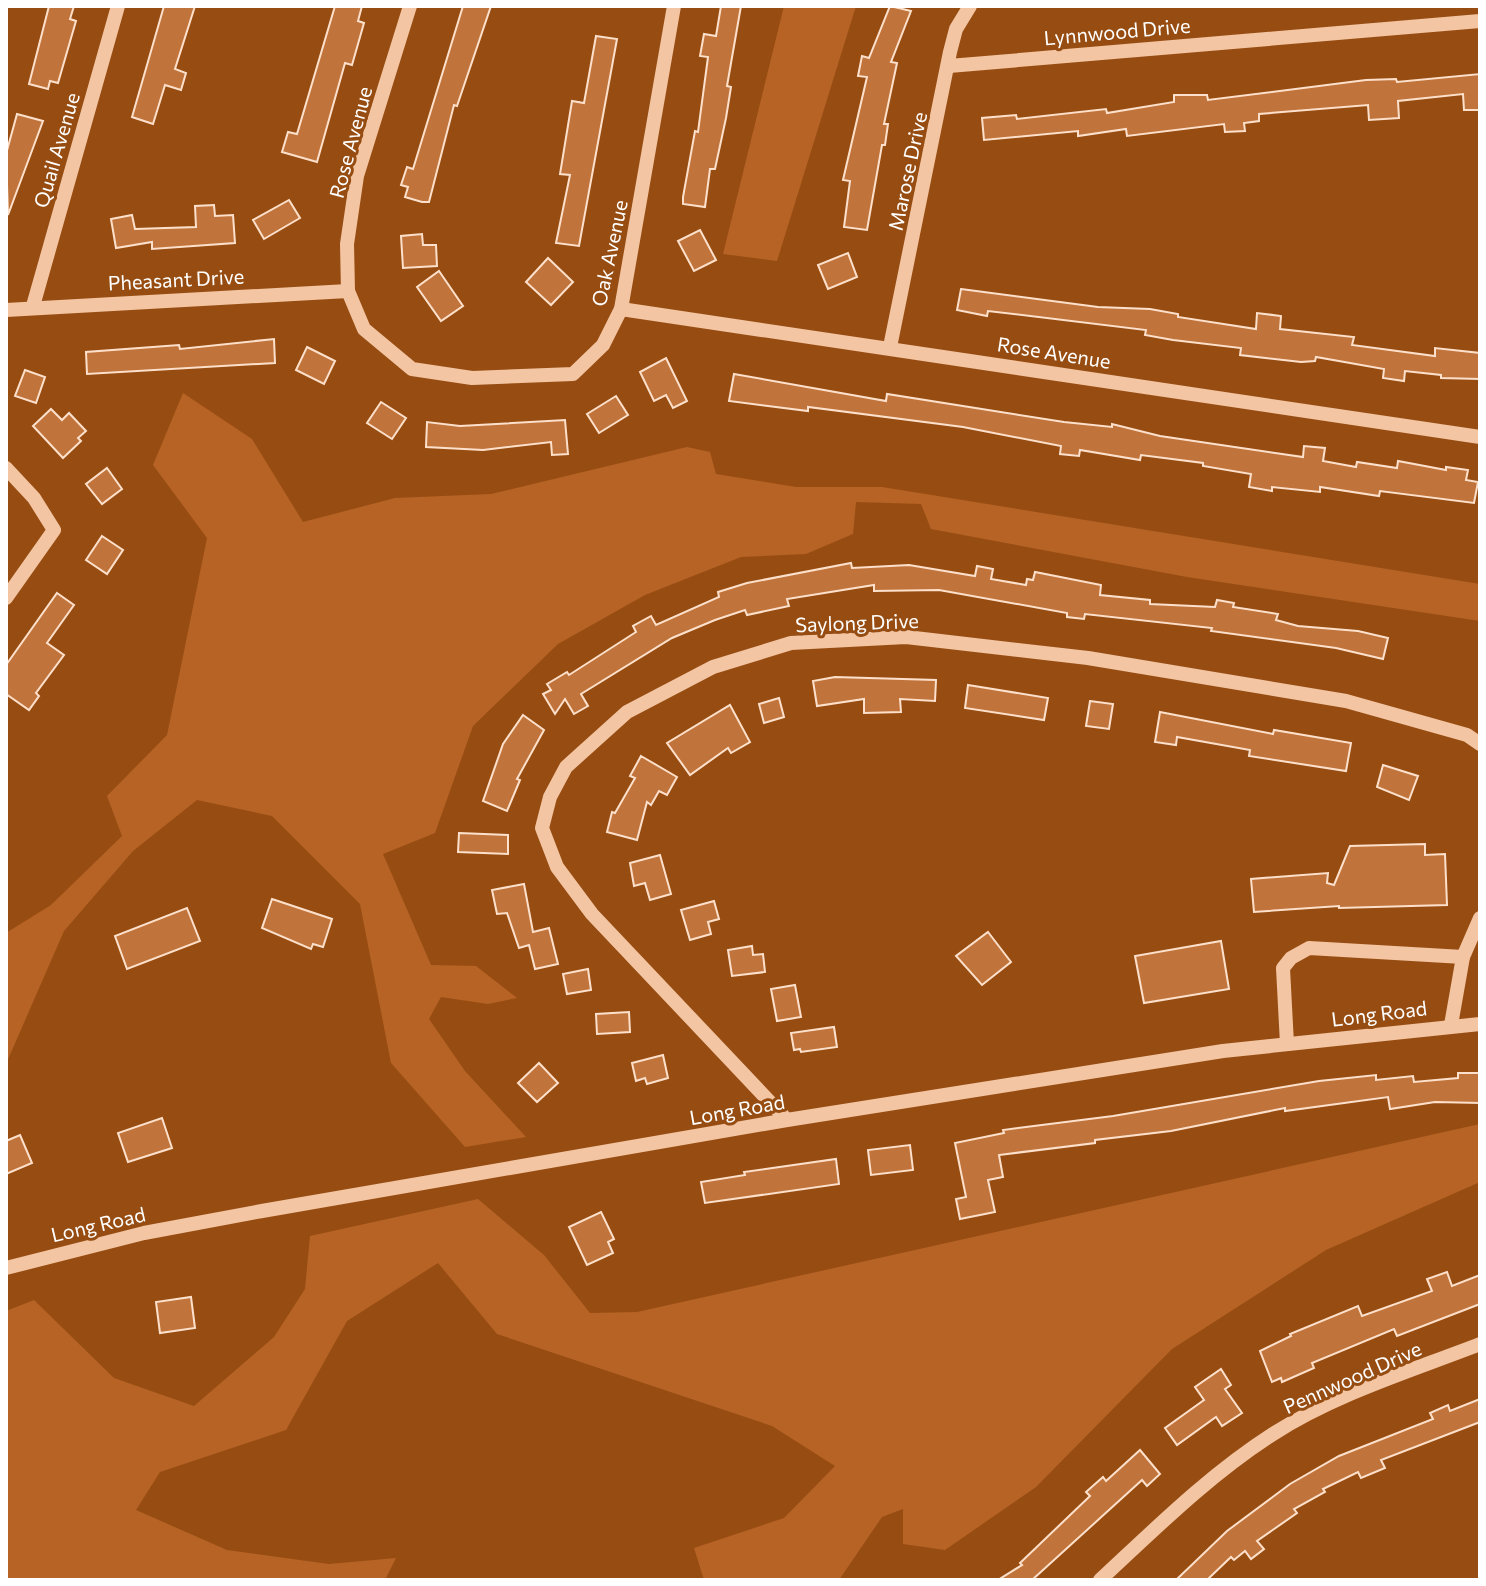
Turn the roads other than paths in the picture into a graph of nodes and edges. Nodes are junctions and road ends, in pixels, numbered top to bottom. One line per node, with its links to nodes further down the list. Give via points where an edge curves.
1 (118, 6): 8 (street, Quail Avenue)
2 (410, 6): 7 (street, Rose Avenue, via 357,176 347,244)
3 (674, 6): 9 (street, Oak Avenue)
4 (970, 6): 6 (street, Marose Drive, via 956,29)
5 (1480, 21): 6 (street, Lynnwood Drive)
6 (949, 66): 11 (street, Marose Drive)
7 (348, 291): 8 (street, Pheasant Drive); 9 (street, Oak Avenue, via 364,329 412,369 472,378 573,374 603,345)
8 (33, 306): 10 (street, Pheasant Drive)
9 (621, 309): 11 (street, Rose Avenue)
10 (6, 310)
11 (890, 347): 12 (street, Rose Avenue)
12 (1480, 437)
13 (6, 468): 14 (street, via 54,530)
14 (6, 598)
15 (1480, 744): 21 (street, Saylong Drive, via 1467,735 1346,701 1088,658 906,637 791,643 713,667 627,712 566,767 550,797 542,828 557,867 592,914)
16 (1480, 918): 17 (street)
17 (1463, 957): 19 (street); 20 (street, via 1309,948 1283,968)
18 (1480, 1024): 19 (street, Long Road)
19 (1451, 1025): 20 (street, Long Road)
20 (1287, 1044): 21 (street, Long Road)
21 (787, 1120): 22 (street, Long Road, via 144,1233)
22 (6, 1268)
23 (1480, 1344): 24 (street, Pennwood Drive, via 1354,1393 1274,1433 1202,1487)
24 (1100, 1580)

